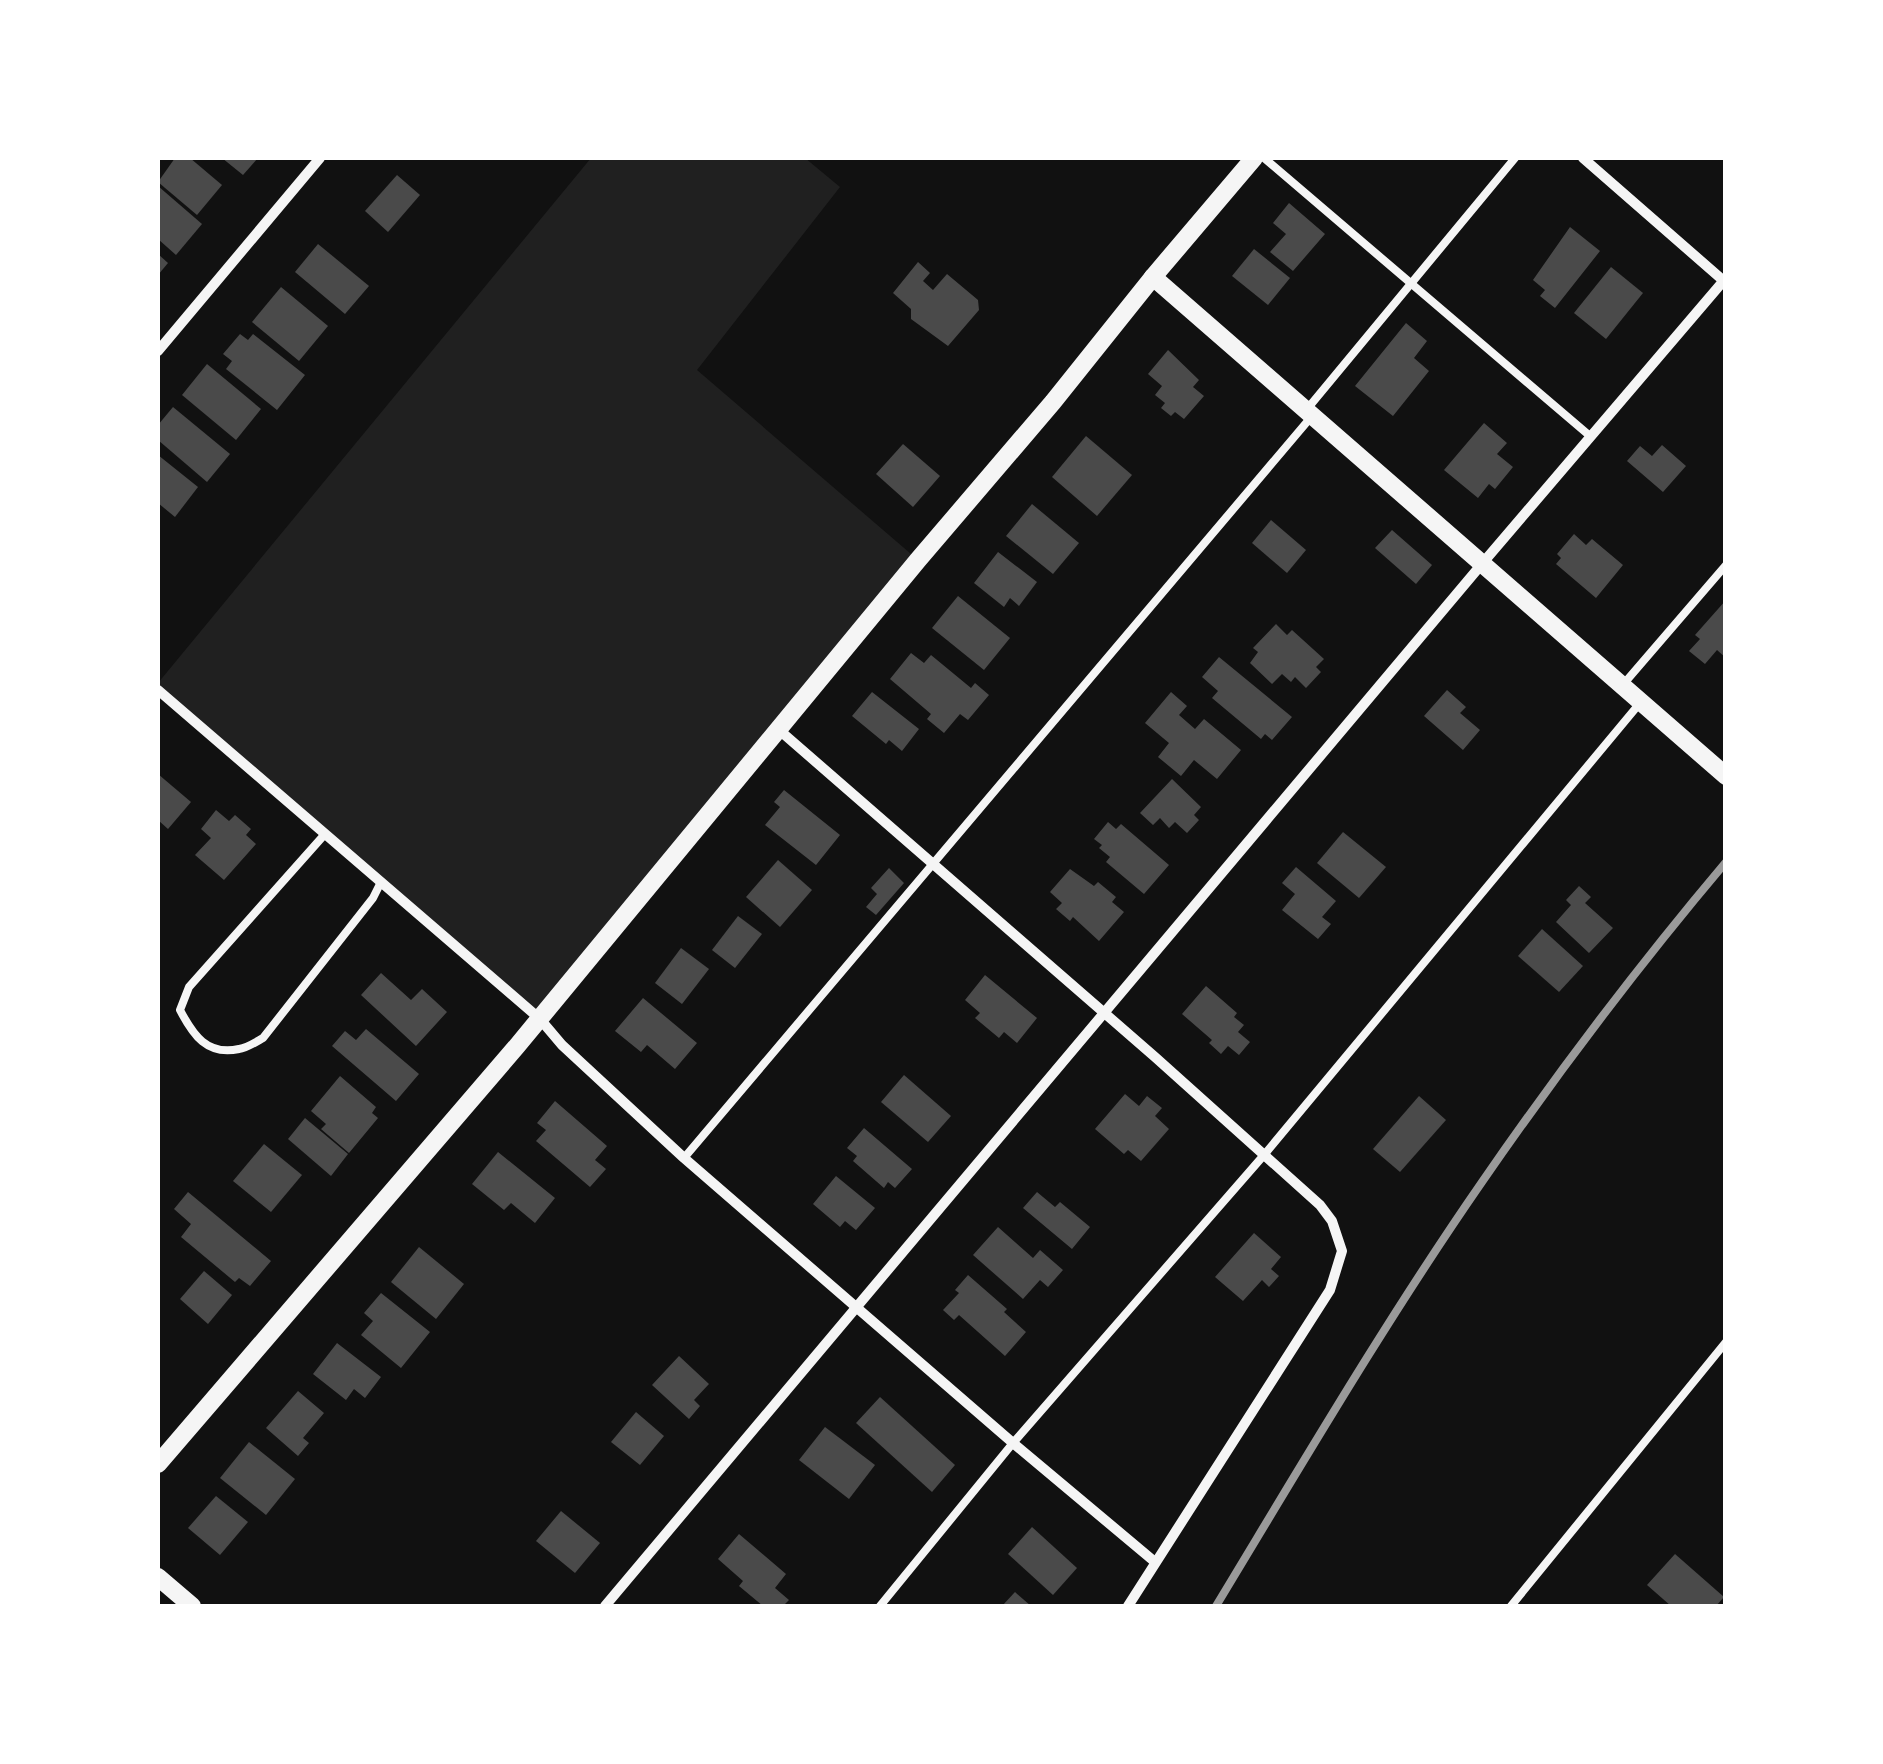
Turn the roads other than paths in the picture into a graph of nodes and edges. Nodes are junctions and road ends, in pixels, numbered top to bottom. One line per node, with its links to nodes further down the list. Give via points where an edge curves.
1 (320, 158): 9 (street)
2 (1254, 158): 6 (street)
3 (1264, 158): 8 (lane)
4 (1516, 158): 8 (lane)
5 (1582, 158): 7 (street)
6 (1153, 277): 10 (street); 17 (street)
7 (1725, 280): 11 (street)
8 (1412, 283): 10 (lane); 11 (lane)
9 (158, 351)
10 (1309, 414): 12 (street); 20 (lane)
11 (1590, 436): 12 (street)
12 (1481, 565): 14 (street); 22 (street)
13 (1726, 565): 14 (lane)
14 (1622, 687): 16 (street)
15 (158, 690): 19 (street)
16 (1640, 703): 18 (street); 24 (lane)
17 (778, 729): 20 (street); 23 (street)
18 (1726, 776)
19 (325, 834): 21 (street); 21 (lane, via 189,987 180,1010 209,1048 238,1050 263,1038)
20 (932, 864): 22 (street); 25 (lane)
21 (381, 882): 23 (street)
22 (1104, 1014): 24 (street); 26 (street)
23 (540, 1019): 25 (street); 29 (street)
24 (1264, 1154): 28 (lane); 30 (street, via 1320,1204 1342,1251 1330,1290)
25 (684, 1158): 26 (street)
26 (856, 1307): 28 (street); 33 (street)
27 (1726, 1342): 36 (lane)
28 (1013, 1444): 30 (street); 34 (lane)
29 (158, 1464)
30 (1155, 1562): 35 (street)
31 (158, 1577): 32 (street)
32 (192, 1606)
33 (606, 1606)
34 (880, 1606)
35 (1128, 1606)
36 (1511, 1606)

